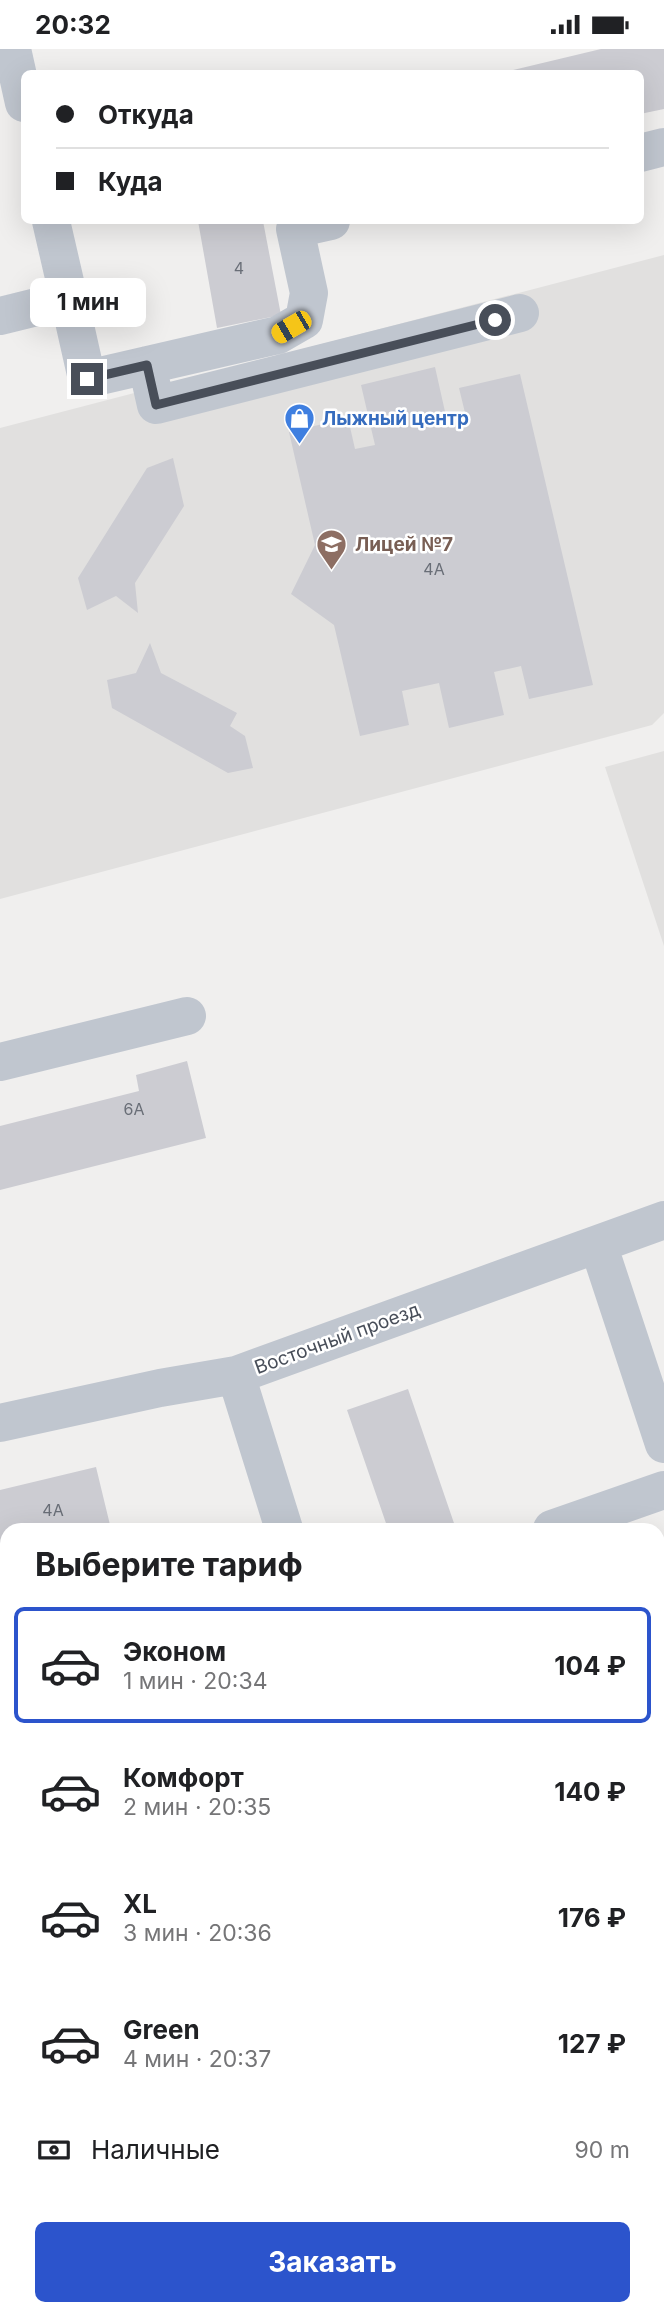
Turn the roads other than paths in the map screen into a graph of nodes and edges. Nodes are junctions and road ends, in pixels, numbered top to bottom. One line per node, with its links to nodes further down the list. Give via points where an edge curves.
1 (12, 49): 2 (street)
2 (21, 90)
3 (664, 147): 4 (street)
4 (644, 152)
5 (52, 224): 7 (street)
6 (318, 224): 10 (street, via 295,229 309,293 304,320 278,335)
7 (69, 299): 9 (street); 10 (street, via 87,379)
8 (520, 313): 10 (street, via 156,405)
9 (0, 316)
10 (147, 365)
11 (187, 1016): 12 (street)
12 (0, 1062)
13 (664, 1220): 14 (street, Восточный проезд)
14 (598, 1244): 15 (street, Восточный проезд); 17 (street)
15 (236, 1375): 16 (street, Восточный проезд); 19 (street)
16 (0, 1423)
17 (664, 1444)
18 (664, 1490): 20 (street)
19 (282, 1523)
20 (569, 1523)

